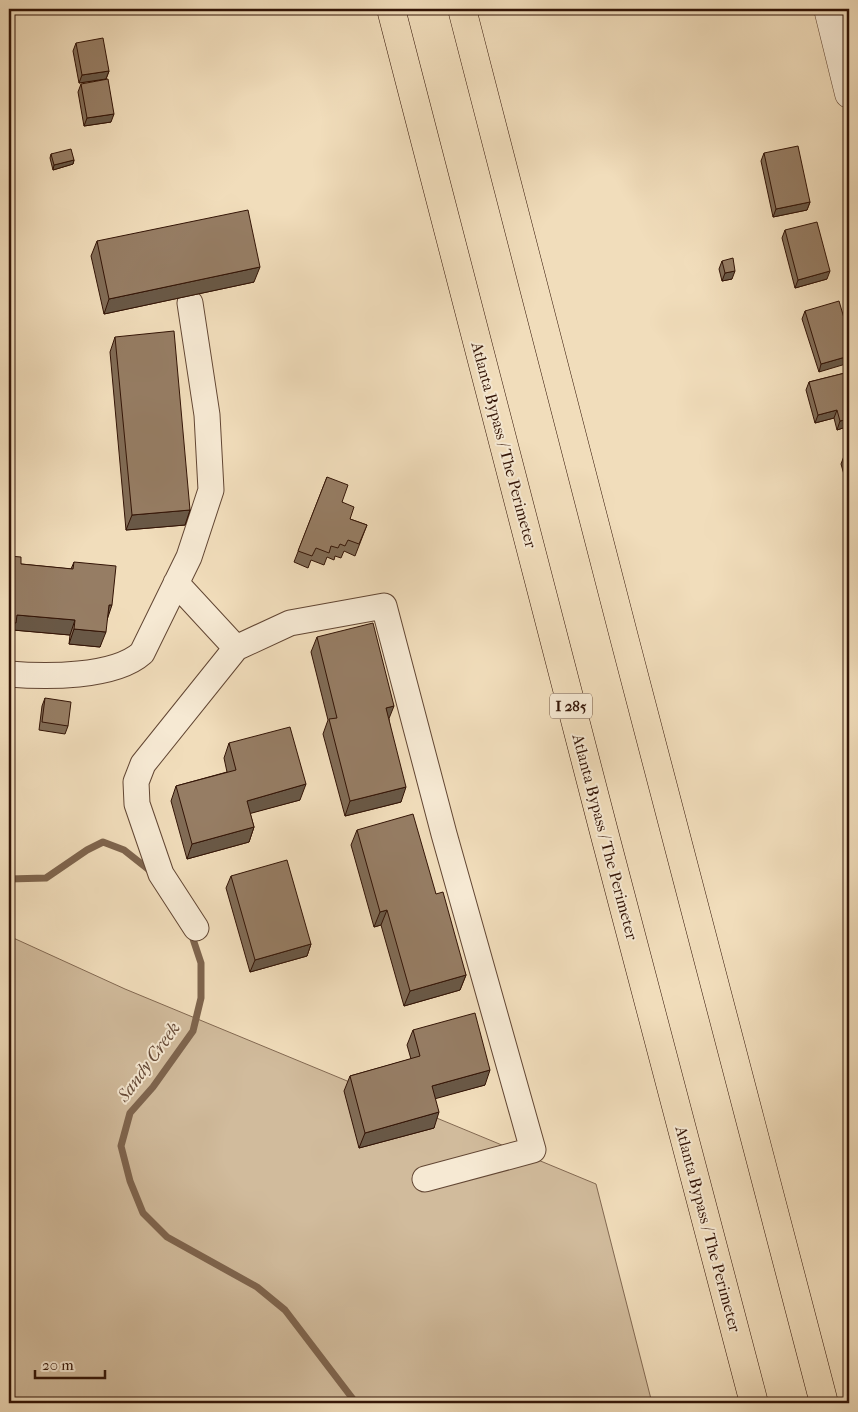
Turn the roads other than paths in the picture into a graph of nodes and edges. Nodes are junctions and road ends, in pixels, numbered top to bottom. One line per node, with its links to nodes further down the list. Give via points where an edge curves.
1 (391, 9): 11 (highway, Atlanta Bypass / The Perimeter / I 285)
2 (462, 9): 12 (highway)
3 (828, 9): 4 (street)
4 (849, 94)
5 (190, 303): 6 (street, via 207,415 211,490 189,557)
6 (176, 583): 7 (street); 8 (street, via 142,653 136,659 95,673)
7 (236, 648): 9 (street, via 143,764 136,782 137,804 161,874); 10 (street, via 290,622 384,606 533,1150)
8 (9, 674)
9 (196, 928)
10 (425, 1179)
11 (754, 1403)
12 (824, 1403)

